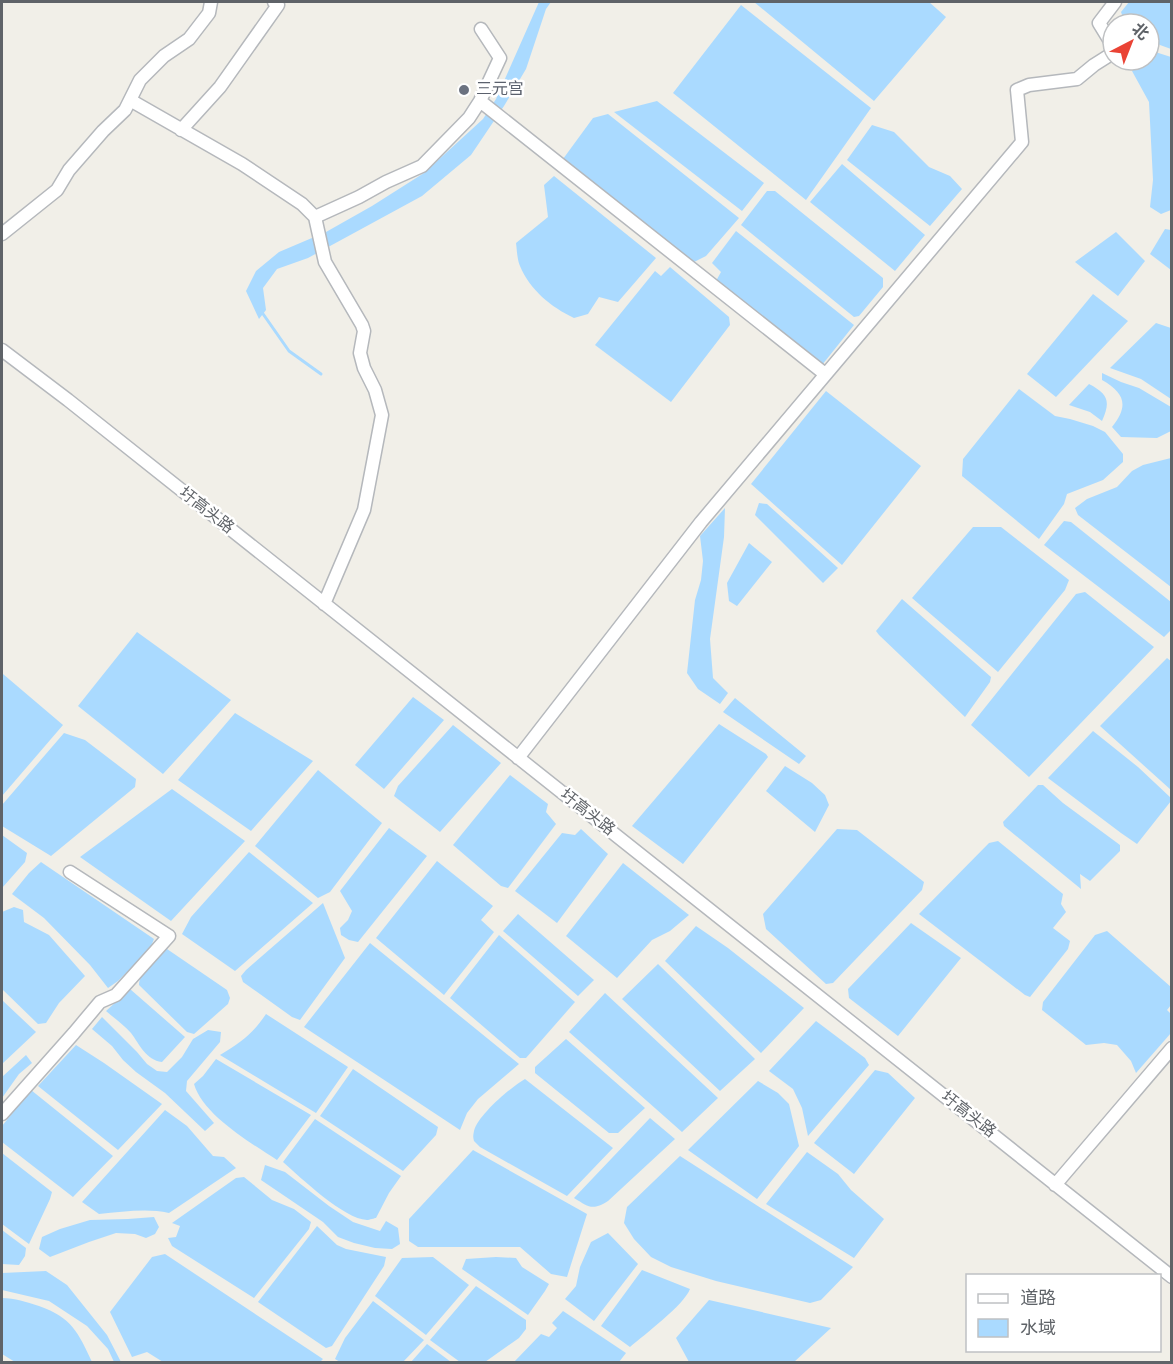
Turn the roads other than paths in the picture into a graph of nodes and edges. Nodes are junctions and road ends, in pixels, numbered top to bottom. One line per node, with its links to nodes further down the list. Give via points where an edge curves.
1 (211, 2): 5 (street, via 209,13 189,39 164,56 140,80)
2 (274, 2): 7 (street, via 278,5 220,87)
3 (1115, 2): 11 (street, via 1099,23 1113,53 1077,79 1017,90 1022,142)
4 (482, 29): 6 (street, via 500,58)
5 (130, 100): 7 (street); 9 (street, via 69,170 57,190)
6 (484, 104): 8 (street, via 422,166); 11 (street)
7 (181, 130): 8 (street, via 242,164)
8 (315, 217): 12 (street, via 325,262 364,331 360,353 382,415 364,510)
9 (2, 234)
10 (2, 350): 12 (street, 圩高头路)
11 (825, 374): 13 (street, via 701,522)
12 (324, 604): 13 (street, 圩高头路)
13 (518, 758): 17 (street, 圩高头路)
14 (70, 872): 16 (street, via 169,936 116,995 100,1002)
15 (1172, 1048): 17 (street)
16 (2, 1114)
17 (1055, 1185): 18 (street, 圩高头路)
18 (1172, 1277)

